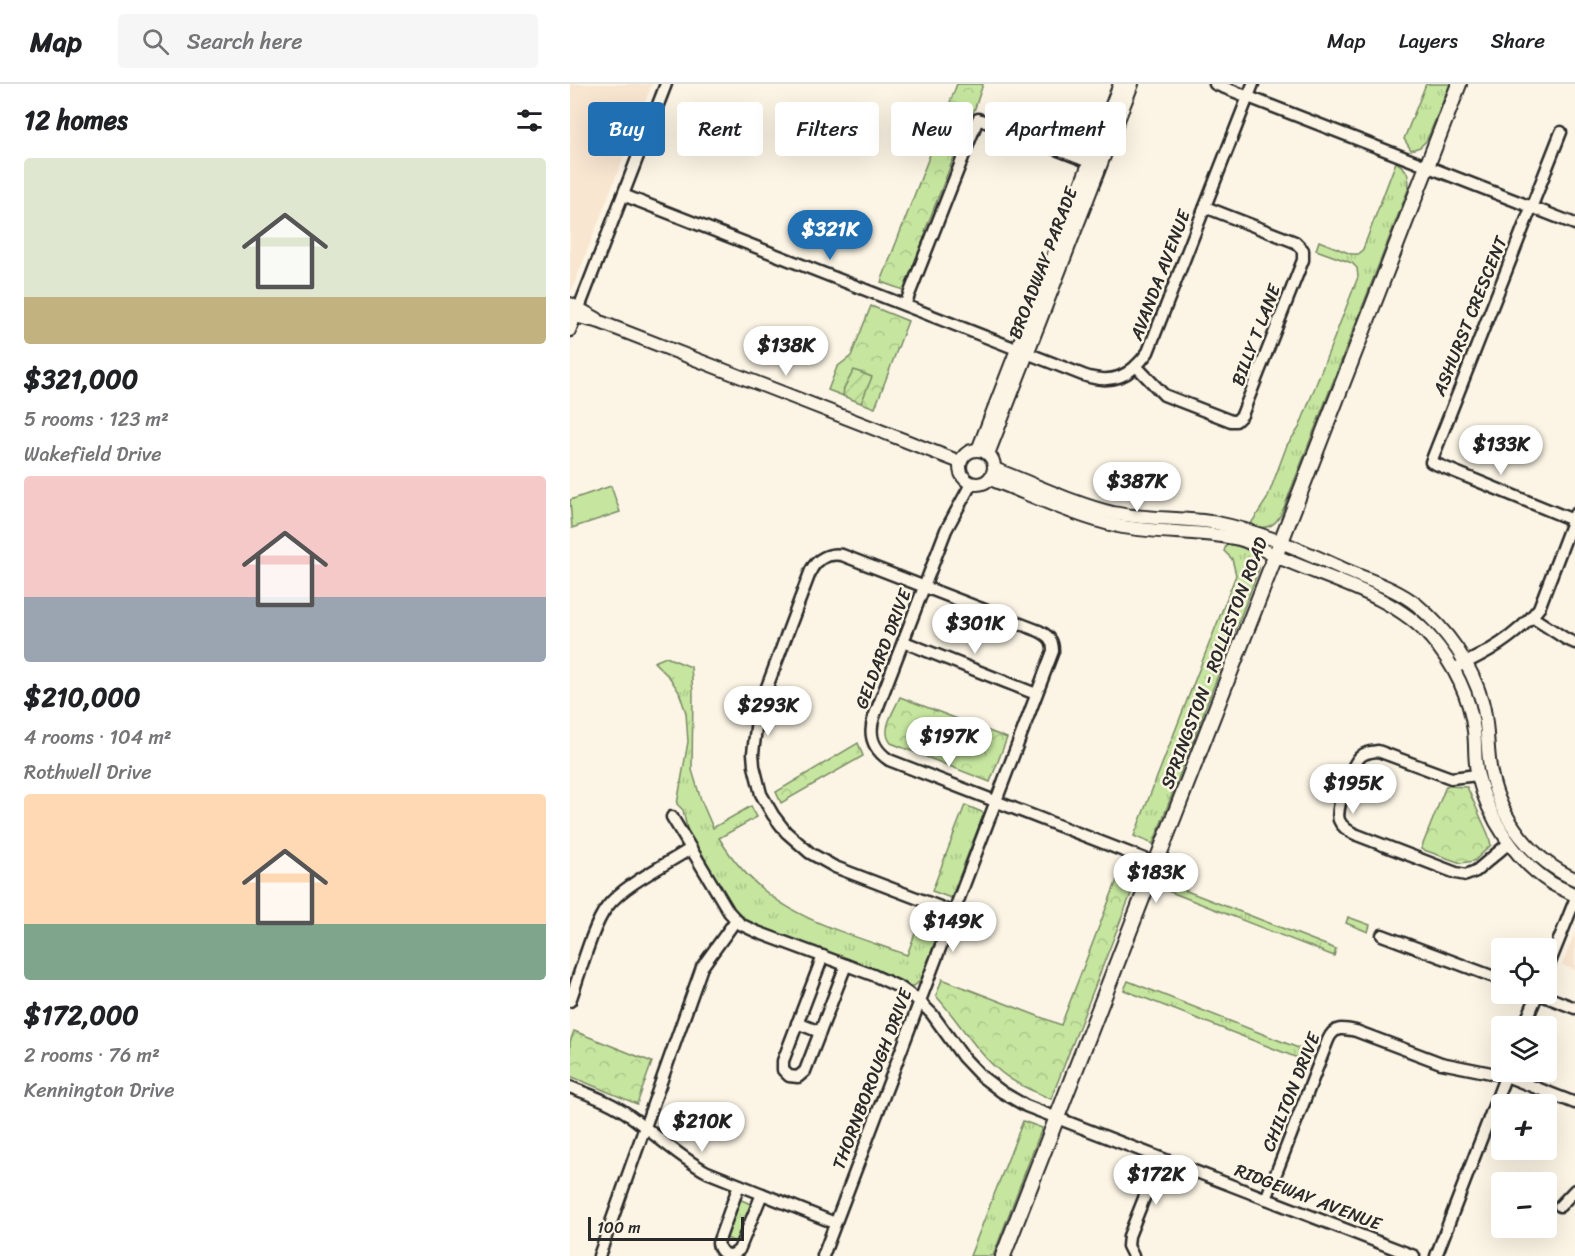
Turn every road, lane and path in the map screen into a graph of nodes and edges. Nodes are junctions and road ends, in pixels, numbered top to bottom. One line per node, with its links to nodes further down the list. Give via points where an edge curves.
1 (666, 84): 11 (street)
2 (1120, 84): 9 (street, BROADWAY PARADE)
3 (1132, 84): 9 (street, BROADWAY PARADE)
4 (1215, 84): 7 (street)
5 (1253, 84): 7 (street, AVANDA AVENUE)
6 (1459, 84): 10 (main road, SPRINGSTON - ROLLESTON ROAD)
7 (1248, 97): 10 (street); 12 (street, AVANDA AVENUE)
8 (1561, 132): 13 (street)
9 (1095, 165): 15 (street, via 978,119); 18 (street, BROADWAY PARADE)
10 (1427, 166): 13 (street); 25 (main road, SPRINGSTON - ROLLESTON ROAD)
11 (623, 195): 15 (street, AVANDA AVENUE); 16 (street)
12 (1205, 207): 19 (street, AVANDA AVENUE, via 1154,339); 19 (street, BILLY T LANE, via 1295,242 1303,250 1292,291 1242,416 1231,421 1164,395)
13 (1531, 207): 14 (street); 24 (street, ASHURST CRESCENT, via 1431,462)
14 (1575, 224)
15 (905, 305): 18 (street, AVANDA AVENUE)
16 (574, 311): 17 (street); 21 (street)
17 (570, 331)
18 (1022, 351): 19 (street, AVANDA AVENUE, via 1103,380 1121,377); 20 (street, BROADWAY PARADE)
19 (1136, 366)
20 (983, 452): 21 (street, via 967,453); 22 (street, via 994,464)
21 (960, 462): 23 (street, via 960,473)
22 (992, 474): 23 (street, via 981,484); 25 (street, via 1112,513 1216,523); 26 (street, via 1101,521 1242,539)
23 (971, 484): 27 (street, GELDARD DRIVE, via 946,530)
24 (1574, 517): 28 (street)
25 (1281, 542): 26 (main road, SPRINGSTON - ROLLESTON ROAD); 31 (street, via 1416,604 1442,628)
26 (1276, 556): 32 (street, via 1383,601 1408,616 1430,637); 39 (main road, SPRINGSTON - ROLLESTON ROAD)
27 (925, 586): 29 (street, GELDARD DRIVE); 33 (street, THORNBOROUGH DRIVE, via 1047,635 1053,651); 43 (street, via 842,555 827,556 814,564 762,698 755,725 754,766 761,794 773,815 810,853 835,867)
28 (1532, 617): 30 (street); 31 (street, via 1507,640)
29 (904, 642): 33 (street); 35 (street, GELDARD DRIVE, via 872,724 871,736 877,750 889,760)
30 (1575, 643)
31 (1466, 664): 32 (street); 40 (street, via 1482,701 1491,774 1508,818 1543,861)
32 (1453, 669): 34 (street, via 1469,706)
33 (1036, 694): 35 (street, THORNBOROUGH DRIVE)
34 (1478, 775): 37 (street, via 1490,811); 37 (street, via 1451,778 1378,751 1366,753 1352,769 1338,811 1339,821 1357,835 1466,875)
35 (996, 801): 39 (street, GELDARD DRIVE); 43 (street, THORNBOROUGH DRIVE)
36 (672, 817): 38 (street)
37 (1509, 843): 41 (street, via 1544,877)
38 (690, 849): 44 (street); 50 (street, via 606,907)
39 (1155, 863): 61 (main road, SPRINGSTON - ROLLESTON ROAD)
40 (1575, 879)
41 (1575, 895)
42 (1575, 900): 46 (street)
43 (953, 912): 51 (street, THORNBOROUGH DRIVE)
44 (736, 920): 47 (street, RIDGEWAY AVENUE, via 757,932); 62 (street, via 702,967)
45 (1382, 935): 49 (street)
46 (1557, 945)
47 (823, 956): 48 (street, RIDGEWAY AVENUE); 54 (street)
48 (846, 965): 51 (street, RIDGEWAY AVENUE, via 886,980); 55 (street)
49 (1491, 976)
50 (570, 1001)
51 (919, 1001): 61 (street, RIDGEWAY AVENUE, via 986,1080 1019,1102); 69 (street, THORNBOROUGH DRIVE)
52 (1557, 1001): 53 (street)
53 (1575, 1008)
54 (797, 1023): 55 (street); 55 (street, via 783,1061 783,1070 789,1076 798,1077 805,1071)
55 (820, 1032)
56 (1491, 1071): 67 (street, CHILTON DRIVE, via 1441,1063 1356,1031 1337,1029 1328,1040)
57 (1503, 1082): 75 (street)
58 (1525, 1082): 60 (street)
59 (570, 1087): 62 (street, via 618,1108)
60 (1575, 1103)
61 (1056, 1118): 63 (street, RIDGEWAY AVENUE); 72 (main road, SPRINGSTON - ROLLESTON ROAD)
62 (645, 1127): 64 (street, via 697,1167); 70 (street)
63 (1160, 1158): 67 (street, RIDGEWAY AVENUE); 73 (street, via 1129,1236)
64 (739, 1185): 66 (street); 66 (street, via 718,1243 724,1254 732,1255 739,1250)
65 (1575, 1190): 68 (street)
66 (762, 1194): 69 (street)
67 (1266, 1199): 74 (street, RIDGEWAY AVENUE)
68 (1560, 1206)
69 (835, 1223): 71 (street, THORNBOROUGH DRIVE)
70 (599, 1256)
71 (823, 1256)
72 (1003, 1256)
73 (1133, 1256)
74 (1414, 1256)
75 (1436, 1256)

